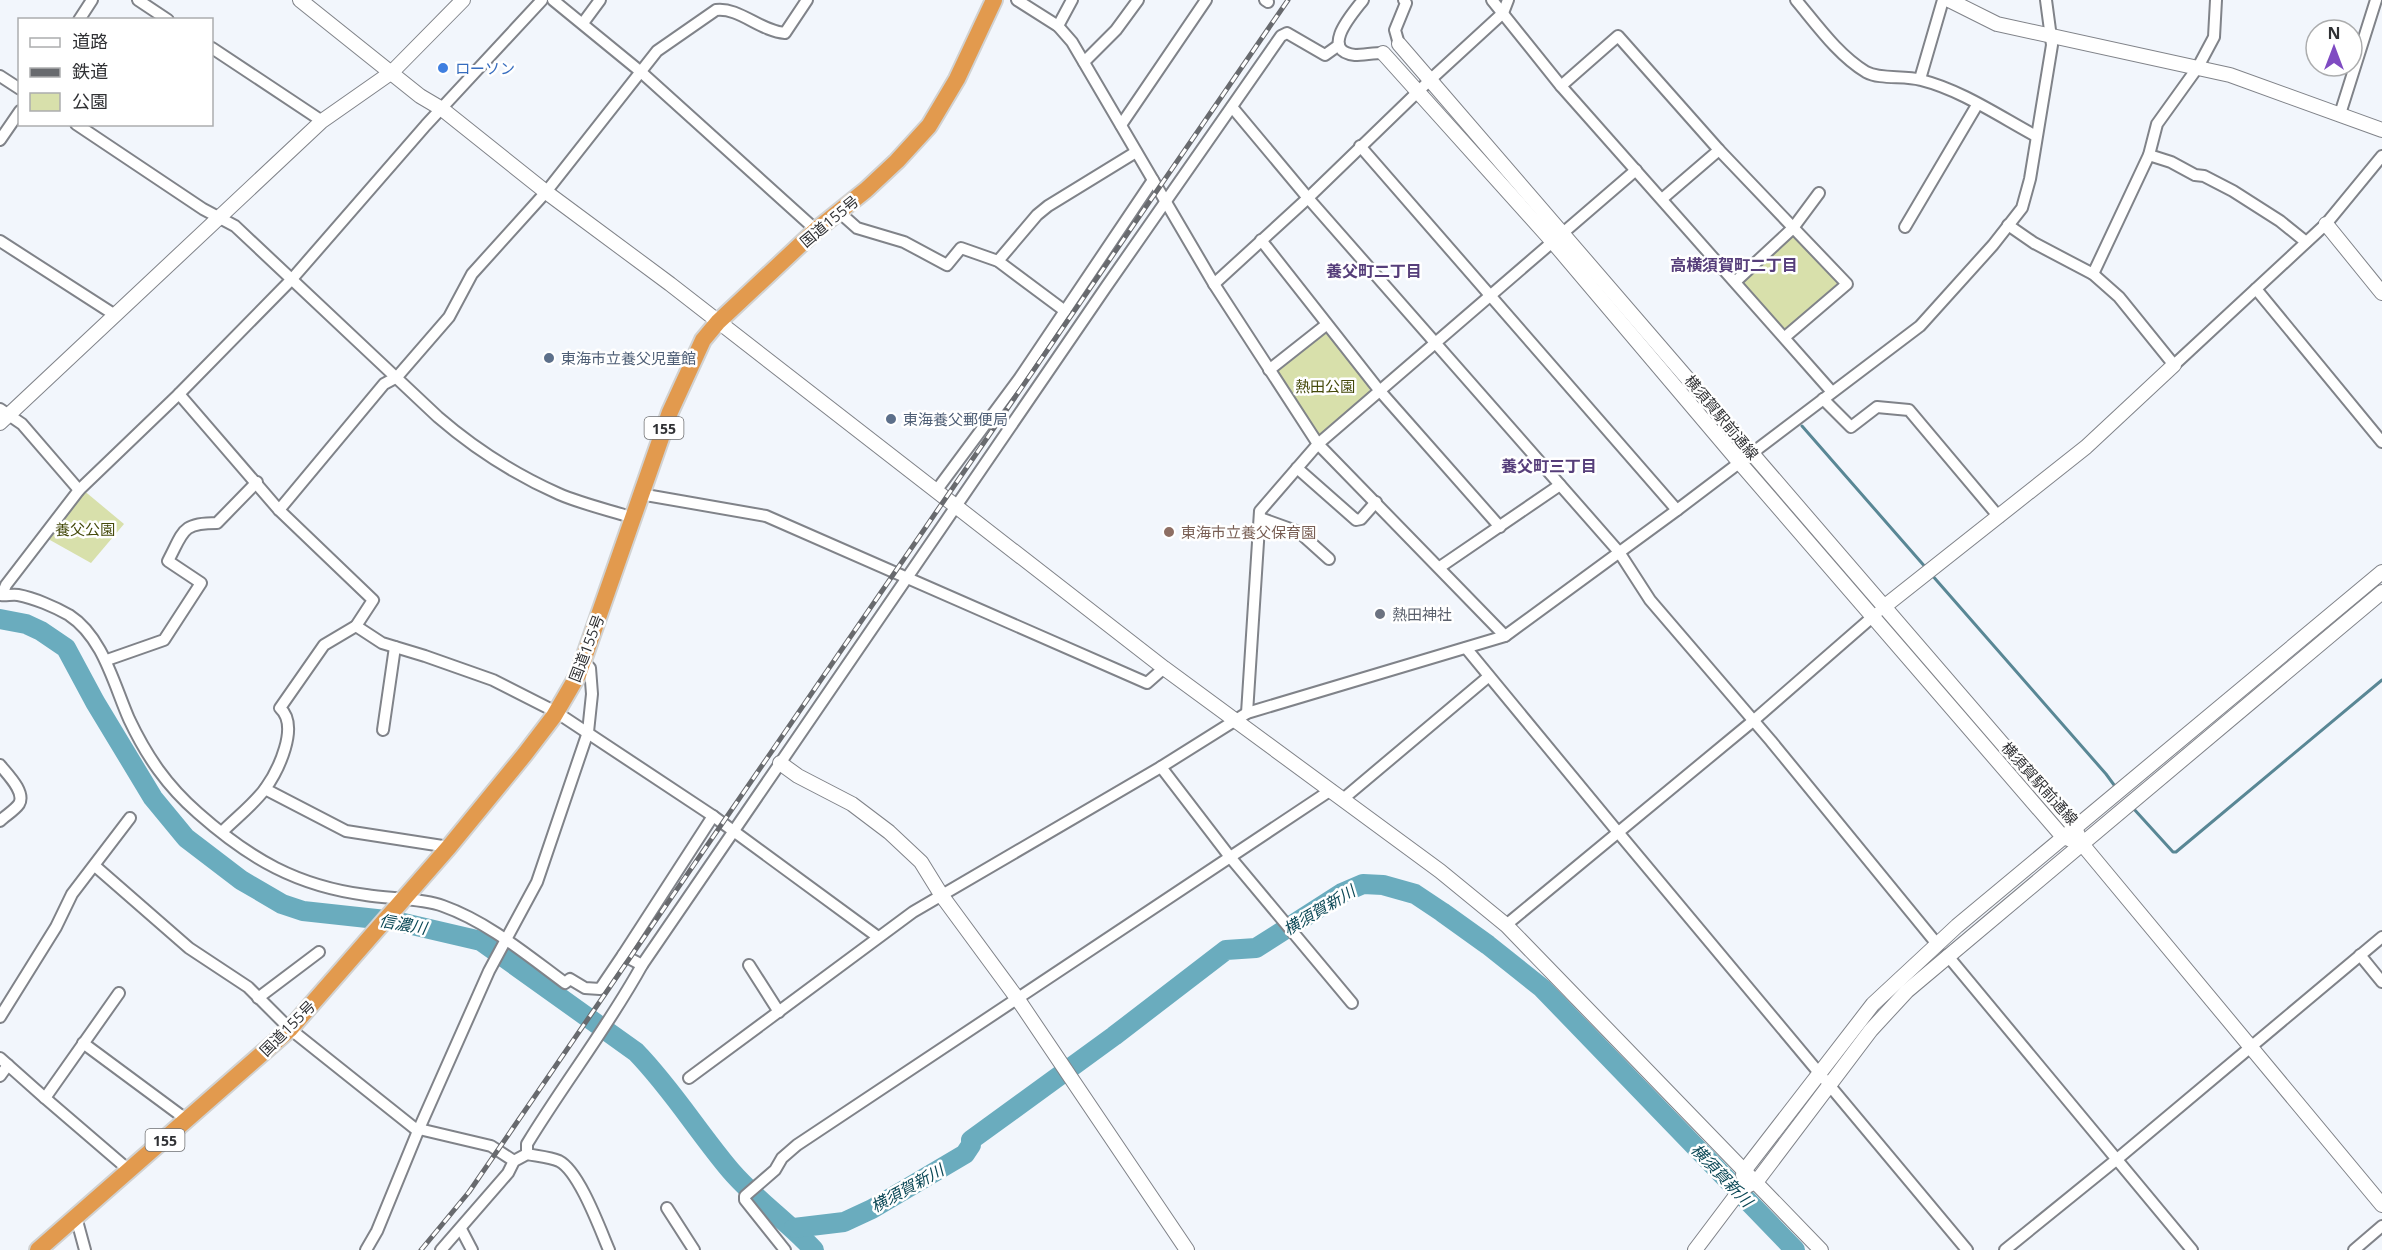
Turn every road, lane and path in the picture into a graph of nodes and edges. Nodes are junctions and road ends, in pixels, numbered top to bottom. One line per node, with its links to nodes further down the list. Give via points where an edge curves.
1 (92, 0): 25 (street)
2 (138, 0): 26 (street)
3 (300, 0): 36 (street)
4 (463, 0): 36 (street)
5 (542, 0): 46 (street)
6 (553, 0): 27 (street)
7 (600, 0): 27 (street)
8 (807, 0): 37 (street, via 785,33 771,32 738,14 716,10 657,51)
9 (994, 0): 68 (highway, 国道155号 / 155, via 957,79 929,126 897,161)
10 (1017, 0): 28 (street)
11 (1072, 0): 28 (street)
12 (1138, 0): 34 (street, via 1116,30)
13 (1206, 0): 50 (street)
14 (1364, 0): 31 (street, via 1339,32)
15 (1404, 0): 30 (street, via 1395,30)
16 (1492, 0): 24 (street)
17 (1509, 0): 24 (street)
18 (1796, 0): 39 (street, via 1855,65 1870,74)
19 (1943, 0): 39 (street)
20 (1949, 0): 29 (street, via 1997,24)
21 (2046, 0): 29 (street)
22 (2216, 0): 35 (street, via 2214,37)
23 (2376, 0): 48 (street)
24 (1503, 13): 40 (street); 41 (street)
25 (80, 18)
26 (165, 18)
27 (583, 23): 37 (street)
28 (1058, 26): 34 (street)
29 (2050, 36): 35 (street); 53 (street, via 2052,45)
30 (1399, 44): 40 (street, 横須賀駅前通線)
31 (1339, 45): 33 (street, via 1355,55); 45 (street, via 1325,55 1284,34)
32 (213, 49): 49 (street)
33 (1383, 53): 43 (street, 横須賀駅前通線)
34 (1084, 62): 50 (street)
35 (2198, 67): 48 (street); 58 (street, via 2157,124)
36 (392, 72): 46 (street); 49 (street)
37 (641, 72): 62 (street); 74 (street)
38 (0, 76): 42 (street)
39 (1920, 79): 44 (street)
40 (1430, 80): 43 (street); 76 (street, 横須賀駅前通線)
41 (1561, 86): 56 (street, via 1618,36); 60 (street)
42 (18, 88)
43 (1419, 91): 55 (street); 76 (street, 横須賀駅前通線)
44 (1977, 105): 53 (street); 72 (street)
45 (1232, 107): 64 (street); 66 (street)
46 (442, 109): 62 (street); 82 (street)
47 (18, 114): 54 (street)
48 (2340, 114): 52 (street)
49 (322, 121): 69 (street)
50 (1121, 125): 57 (street)
51 (79, 126): 69 (street)
52 (2382, 130)
53 (2036, 136): 67 (street)
54 (0, 140)
55 (1360, 146): 64 (street); 87 (street)
56 (1719, 150): 65 (street); 73 (street)
57 (1136, 152): 61 (street); 80 (street, via 1048,206)
58 (2149, 155): 79 (street, via 2234,191); 81 (street)
59 (2382, 156): 70 (street)
60 (1636, 170): 65 (street); 76 (street)
61 (1153, 180): 66 (street); 88 (street)
62 (546, 192): 90 (street); 96 (street, via 472,274 449,317)
63 (1820, 193): 73 (street)
64 (1308, 198): 77 (street); 93 (street)
65 (1662, 199): 83 (street)
66 (1165, 203): 84 (street); 112 (street)
67 (2022, 208): 71 (street); 75 (street)
68 (839, 212): 74 (highway, 国道155号 / 155); 80 (street, via 857,228 904,242 947,265 960,248)
69 (220, 217): 82 (street); 89 (street)
70 (2326, 224): 79 (street); 86 (street)
71 (2008, 225): 75 (street); 99 (street, via 1920,326)
72 (1905, 227)
73 (1792, 228): 83 (street); 92 (street, via 1847,284)
74 (816, 230): 90 (highway, 国道155号 / 155)
75 (2021, 233): 81 (street)
76 (1557, 237): 87 (street); 103 (street, 横須賀駅前通線); 104 (street, 横須賀駅前通線)
77 (1261, 240): 84 (street); 91 (street)
78 (0, 241): 89 (street)
79 (2306, 242): 85 (street)
80 (998, 261): 88 (street)
81 (2093, 274): 94 (street, via 2119,297)
82 (292, 279): 96 (street); 98 (street)
83 (1736, 282): 92 (street)
84 (1214, 284): 95 (street)
85 (2256, 289): 94 (street); 101 (street)
86 (2382, 293)
87 (1491, 295): 93 (street); 114 (street)
88 (1065, 311): 109 (street)
89 (115, 315): 100 (street)
90 (718, 322): 109 (street); 110 (highway, 国道155号 / 155, via 703,340 686,375)
91 (1326, 325): 95 (street); 97 (street)
92 (1785, 337): 99 (street)
93 (1435, 343): 97 (street); 107 (street)
94 (2174, 365): 115 (street, via 2086,447)
95 (1269, 370): 102 (street)
96 (397, 377): 113 (street, via 384,384); 116 (street, via 470,445 506,467 560,495)
97 (1379, 390): 102 (street); 118 (street)
98 (179, 394): 106 (street); 108 (street)
99 (1828, 395): 103 (street); 115 (street, via 1851,427 1877,407 1909,410)
100 (3, 416): 108 (street, via 22,424)
101 (2382, 442)
102 (1318, 444): 105 (street); 111 (street)
103 (1753, 454): 104 (street); 126 (street, 横須賀駅前通線)
104 (1740, 463): 114 (street); 127 (street, 横須賀駅前通線)
105 (1297, 468): 111 (street, via 1356,520); 117 (street, via 1260,511)
106 (257, 482): 113 (street); 132 (street, via 217,523 195,523 182,535 168,561 201,583 165,640)
107 (1560, 485): 118 (street); 119 (street)
108 (79, 490): 125 (street)
109 (936, 491): 112 (street)
110 (640, 494): 116 (highway, 国道155号 / 155); 123 (street, via 766,516)
111 (1376, 502): 121 (street)
112 (956, 506): 123 (street); 134 (street)
113 (279, 510): 128 (street, via 373,600)
114 (1677, 510): 119 (street)
115 (1999, 517): 126 (street)
116 (634, 518): 133 (highway, 国道155号 / 155)
117 (1260, 518): 120 (street, via 1299,531); 137 (street)
118 (1500, 527): 121 (street)
119 (1619, 552): 129 (street); 139 (street, via 1650,600)
120 (1329, 559)
121 (1440, 567): 129 (street)
122 (2382, 572): 151 (street)
123 (908, 579): 134 (street, via 1147,683); 142 (street)
124 (2382, 592): 156 (street)
125 (1, 595): 132 (street, via 18,596 70,616)
126 (1885, 606): 127 (street); 151 (street, 横須賀駅前通線)
127 (1873, 617): 139 (street); 155 (street, 横須賀駅前通線)
128 (356, 626): 130 (street); 145 (street, via 324,645 280,708 290,730)
129 (1505, 636): 131 (street)
130 (395, 647): 136 (street, via 493,680); 140 (street)
131 (1466, 648): 135 (street); 137 (street)
132 (107, 660): 153 (street, via 130,720 171,789)
133 (583, 661): 136 (highway, 国道155号 / 155); 141 (street, via 590,668 592,694)
134 (1164, 668): 138 (street)
135 (1488, 677): 147 (street); 152 (street)
136 (556, 712): 141 (street); 157 (highway, 国道155号 / 155)
137 (1247, 713): 138 (street)
138 (1233, 720): 144 (street); 146 (street)
139 (1752, 721): 152 (street); 166 (street)
140 (383, 730)
141 (588, 732): 148 (street); 165 (street, via 537,882)
142 (780, 763): 154 (street); 160 (street, via 852,804 889,832 921,862)
143 (0, 765): 150 (street, via 21,796 19,804)
144 (1161, 767): 158 (street); 160 (street)
145 (265, 789): 153 (street); 157 (street, via 346,831)
146 (1331, 790): 147 (street); 158 (street)
147 (1343, 799): 162 (street)
148 (713, 816): 154 (street); 168 (street)
149 (130, 818): 159 (street)
150 (0, 821)
151 (2075, 828): 155 (street); 156 (street, 横須賀駅前通線)
152 (1617, 831): 162 (street); 184 (street)
153 (222, 832): 161 (street, via 245,851 294,878)
154 (733, 832): 163 (street); 171 (street)
155 (2063, 837): 156 (street, 横須賀駅前通線); 166 (street)
156 (2082, 844): 170 (street); 182 (street)
157 (449, 847): 161 (highway, 国道155号 / 155)
158 (1230, 857): 176 (street); 177 (street)
159 (95, 866): 175 (street, via 189,948 248,987); 179 (street, via 72,894)
160 (942, 896): 163 (street); 176 (street)
161 (402, 901): 165 (street, via 441,905); 180 (highway, 国道155号 / 155)
162 (1506, 925): 194 (street)
163 (878, 937): 178 (street)
164 (2382, 937): 169 (street)
165 (505, 942): 168 (street, via 565,983 570,979 585,988 600,989); 190 (street)
166 (1937, 944): 184 (street, via 1874,1004)
167 (319, 952): 175 (street)
168 (623, 955): 171 (street)
169 (2360, 955): 173 (street); 182 (street)
170 (1947, 956): 187 (street, via 1871,1030); 192 (street)
171 (642, 965): 191 (street, via 527,1144)
172 (749, 965): 178 (street)
173 (2382, 982)
174 (119, 993): 181 (street)
175 (258, 998): 180 (street)
176 (1017, 998): 210 (street, via 797,1144 745,1196); 211 (street)
177 (1352, 1003)
178 (779, 1012): 186 (street)
179 (0, 1017)
180 (290, 1029): 189 (highway, 国道155号 / 155); 190 (street)
181 (83, 1043): 188 (street); 189 (street)
182 (2250, 1047): 192 (street); 198 (street)
183 (4, 1061): 185 (street); 188 (street)
184 (1820, 1073): 187 (street); 194 (street)
185 (0, 1076)
186 (689, 1078)
187 (1830, 1086): 196 (street); 214 (street)
188 (45, 1098): 195 (street)
189 (187, 1120): 195 (highway, 国道155号 / 155)
190 (419, 1130): 193 (street, via 491,1146); 205 (street)
191 (527, 1154): 193 (street); 208 (street, via 560,1161 576,1179)
192 (2115, 1160): 215 (street); 216 (street)
193 (514, 1161): 202 (street)
194 (1745, 1169): 196 (street); 197 (street)
195 (130, 1171): 200 (highway, 国道155号 / 155)
196 (1757, 1181): 197 (street); 213 (street)
197 (1737, 1194): 212 (street)
198 (2382, 1205)
199 (667, 1208): 209 (street)
200 (76, 1217): 203 (highway, 国道155号 / 155); 204 (street)
201 (2382, 1226): 217 (street)
202 (461, 1229): 206 (street); 207 (street)
203 (38, 1250)
204 (85, 1250)
205 (366, 1250)
206 (441, 1250)
207 (472, 1250)
208 (609, 1250)
209 (694, 1250)
210 (785, 1250)
211 (1187, 1250)
212 (1695, 1250)
213 (1821, 1250)
214 (1967, 1250)
215 (2005, 1250)
216 (2192, 1250)
217 (2354, 1250)

